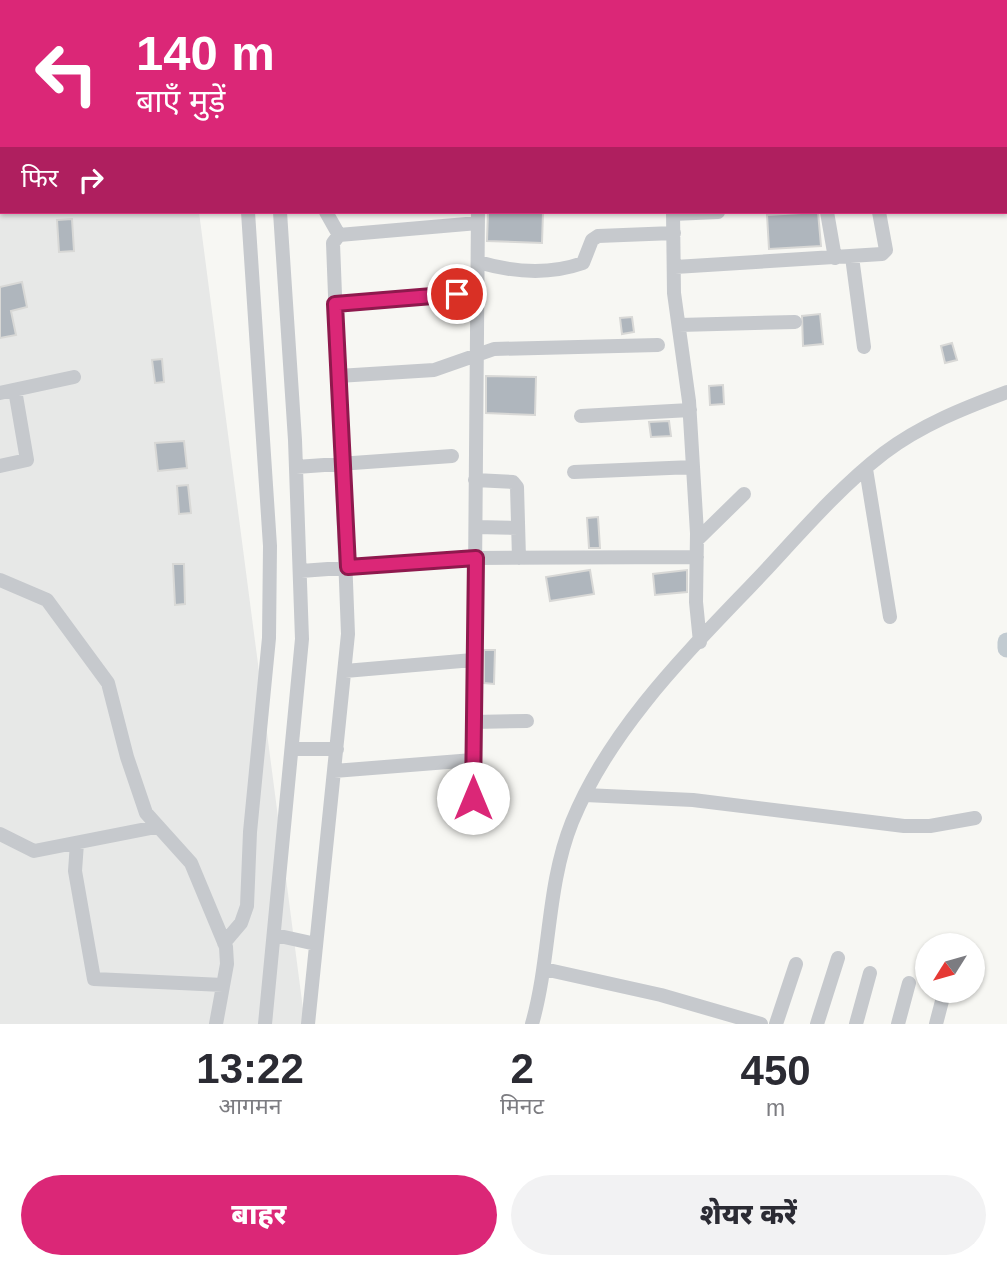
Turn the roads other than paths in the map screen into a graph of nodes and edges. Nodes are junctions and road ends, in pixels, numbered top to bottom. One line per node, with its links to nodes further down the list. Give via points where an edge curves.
1 (248, 214): 62 (street, via 270,546 269,638 247,906 241,923)
2 (280, 214): 30 (street)
3 (327, 214): 9 (street)
4 (673, 214): 8 (street)
5 (827, 214): 11 (street)
6 (879, 214): 10 (street, via 885,253)
7 (478, 217): 9 (street); 12 (street)
8 (674, 233): 12 (street, via 598,236 583,263 546,270 506,270); 13 (street)
9 (339, 235): 15 (street, via 333,243)
10 (852, 257): 11 (street); 19 (street)
11 (835, 258): 13 (street)
12 (478, 262): 20 (street)
13 (675, 267): 17 (street)
14 (457, 294): 15 (street)
15 (335, 304): 21 (street)
16 (794, 321): 17 (street)
17 (679, 325): 25 (street)
18 (658, 345): 20 (street, via 494,349)
19 (864, 347)
20 (477, 356): 21 (street, via 434,370); 34 (street)
21 (338, 376): 28 (street)
22 (74, 377): 23 (street)
23 (7, 392): 29 (street, via 27,460)
24 (1007, 392): 32 (street, via 940,419)
25 (690, 410): 26 (street); 31 (street)
26 (581, 416)
27 (452, 456): 28 (street)
28 (342, 464): 30 (street); 42 (street)
29 (0, 466)
30 (296, 467): 43 (street)
31 (693, 467): 33 (street); 38 (street)
32 (866, 469): 45 (street); 46 (street)
33 (574, 472)
34 (475, 480): 36 (street); 37 (street, via 515,484)
35 (744, 494): 38 (street)
36 (476, 527): 37 (street); 40 (street)
37 (518, 528): 41 (street)
38 (697, 540): 39 (street)
39 (697, 557): 41 (street); 46 (street)
40 (476, 558): 41 (street); 42 (street); 47 (street)
41 (519, 558)
42 (348, 567): 43 (street); 48 (street)
43 (301, 571): 51 (street, via 302,639)
44 (0, 580): 58 (street, via 47,600 108,683 127,757 146,813)
45 (890, 617)
46 (700, 642): 55 (street, via 620,734)
47 (473, 660): 48 (street); 50 (street)
48 (345, 671): 52 (street)
49 (527, 721): 50 (street)
50 (473, 723): 53 (street)
51 (292, 749): 52 (street); 61 (street)
52 (337, 749): 54 (street)
53 (473, 760): 54 (street); 56 (street)
54 (334, 771): 63 (street)
55 (585, 795): 57 (street, via 693,800 904,825 930,826); 66 (street, via 555,878)
56 (473, 817)
57 (975, 818)
58 (156, 827): 60 (street); 62 (street, via 184,851)
59 (0, 834): 60 (street, via 34,851)
60 (77, 843): 69 (street, via 75,872 94,979)
61 (275, 935): 63 (street); 72 (street)
62 (224, 943): 69 (street, via 228,955)
63 (316, 944): 73 (street)
64 (838, 958): 77 (street)
65 (796, 964): 76 (street)
66 (544, 969): 74 (street); 75 (street)
67 (870, 972): 78 (street)
68 (909, 983): 79 (street)
69 (223, 985): 71 (street)
70 (941, 1003): 80 (street)
71 (216, 1024)
72 (265, 1024)
73 (307, 1024)
74 (531, 1024)
75 (761, 1024)
76 (776, 1024)
77 (817, 1024)
78 (856, 1024)
79 (898, 1024)
80 (936, 1024)

